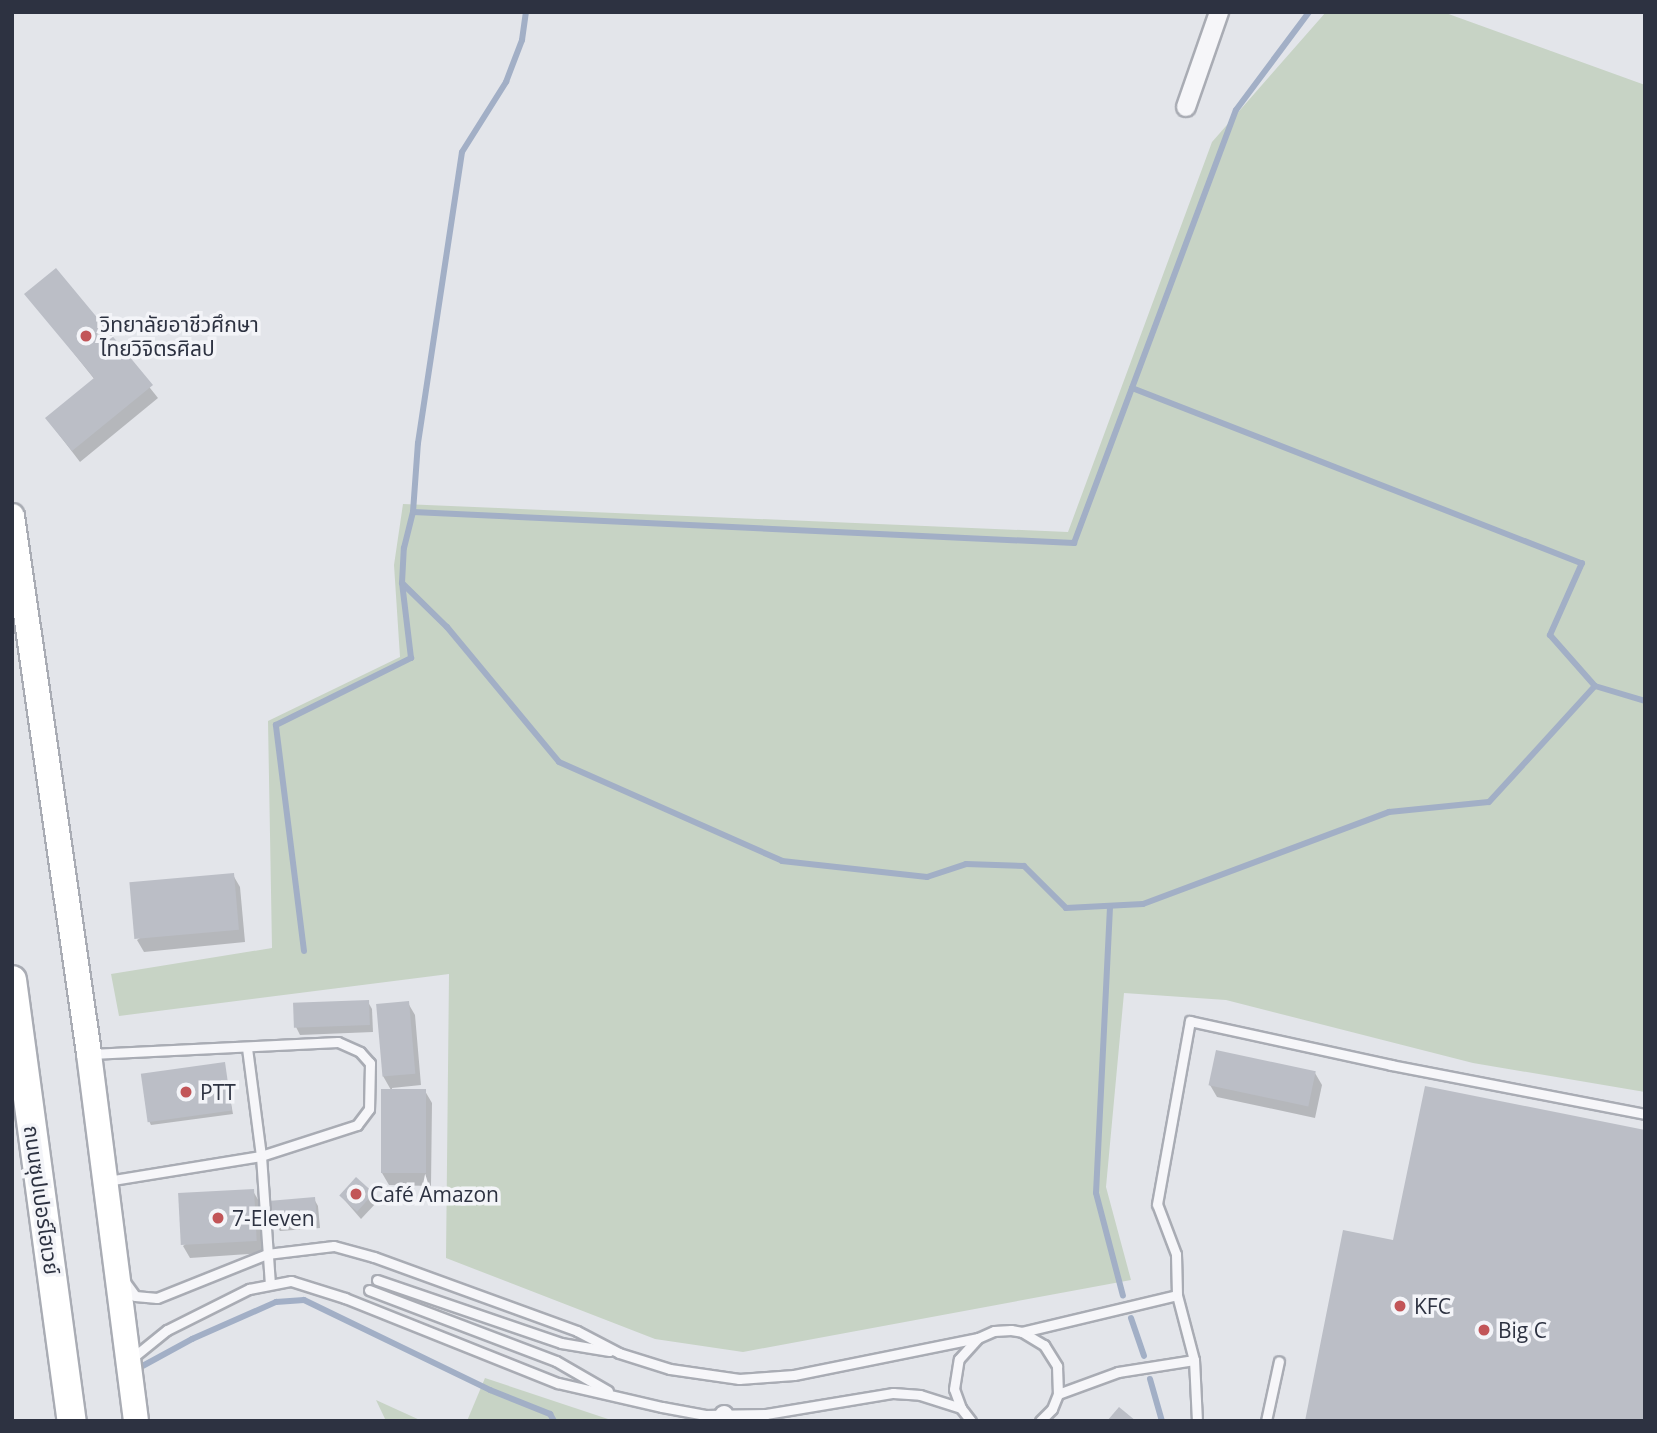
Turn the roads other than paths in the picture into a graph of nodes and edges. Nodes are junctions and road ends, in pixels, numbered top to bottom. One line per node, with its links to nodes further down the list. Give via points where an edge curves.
1 (1219, 12): 2 (street)
2 (1186, 107)
3 (12, 516): 6 (main road)
4 (12, 980): 26 (highway, ถนนซุปเปอร์ไฮเวย์)
5 (247, 1048): 6 (lane); 8 (lane); 8 (lane, via 338,1042 360,1052 370,1063 369,1109 357,1125)
6 (89, 1054): 9 (main road)
7 (1645, 1114): 15 (lane, via 1190,1021 1157,1204 1176,1254)
8 (261, 1156): 9 (lane); 10 (lane)
9 (105, 1181): 11 (main road)
10 (267, 1254): 11 (lane, via 158,1298 135,1296); 13 (lane); 18 (lane, via 334,1246 360,1253 578,1331)
11 (116, 1269): 20 (main road)
12 (377, 1280): 18 (lane, via 561,1343)
13 (271, 1284): 20 (lane, via 249,1289 167,1330); 23 (lane, via 291,1281 313,1286 558,1383)
14 (369, 1290): 23 (lane, via 556,1361)
15 (1177, 1294): 16 (lane); 19 (lane)
16 (1022, 1332): 17 (lane, via 994,1331); 22 (lane, via 1044,1345 1057,1366)
17 (978, 1338): 18 (lane, via 794,1375 739,1379 670,1369); 24 (lane, via 959,1359 954,1378)
18 (619, 1353)
19 (1195, 1360): 22 (lane, via 1118,1372); 30 (lane)
20 (128, 1361): 27 (main road)
21 (1279, 1361): 31 (lane)
22 (1058, 1394): 29 (lane)
23 (616, 1395): 25 (lane)
24 (961, 1408): 25 (lane, via 920,1395 893,1393); 28 (lane)
25 (725, 1418)
26 (72, 1421)
27 (135, 1421)
28 (971, 1421)
29 (1040, 1421)
30 (1197, 1421)
31 (1266, 1421)

